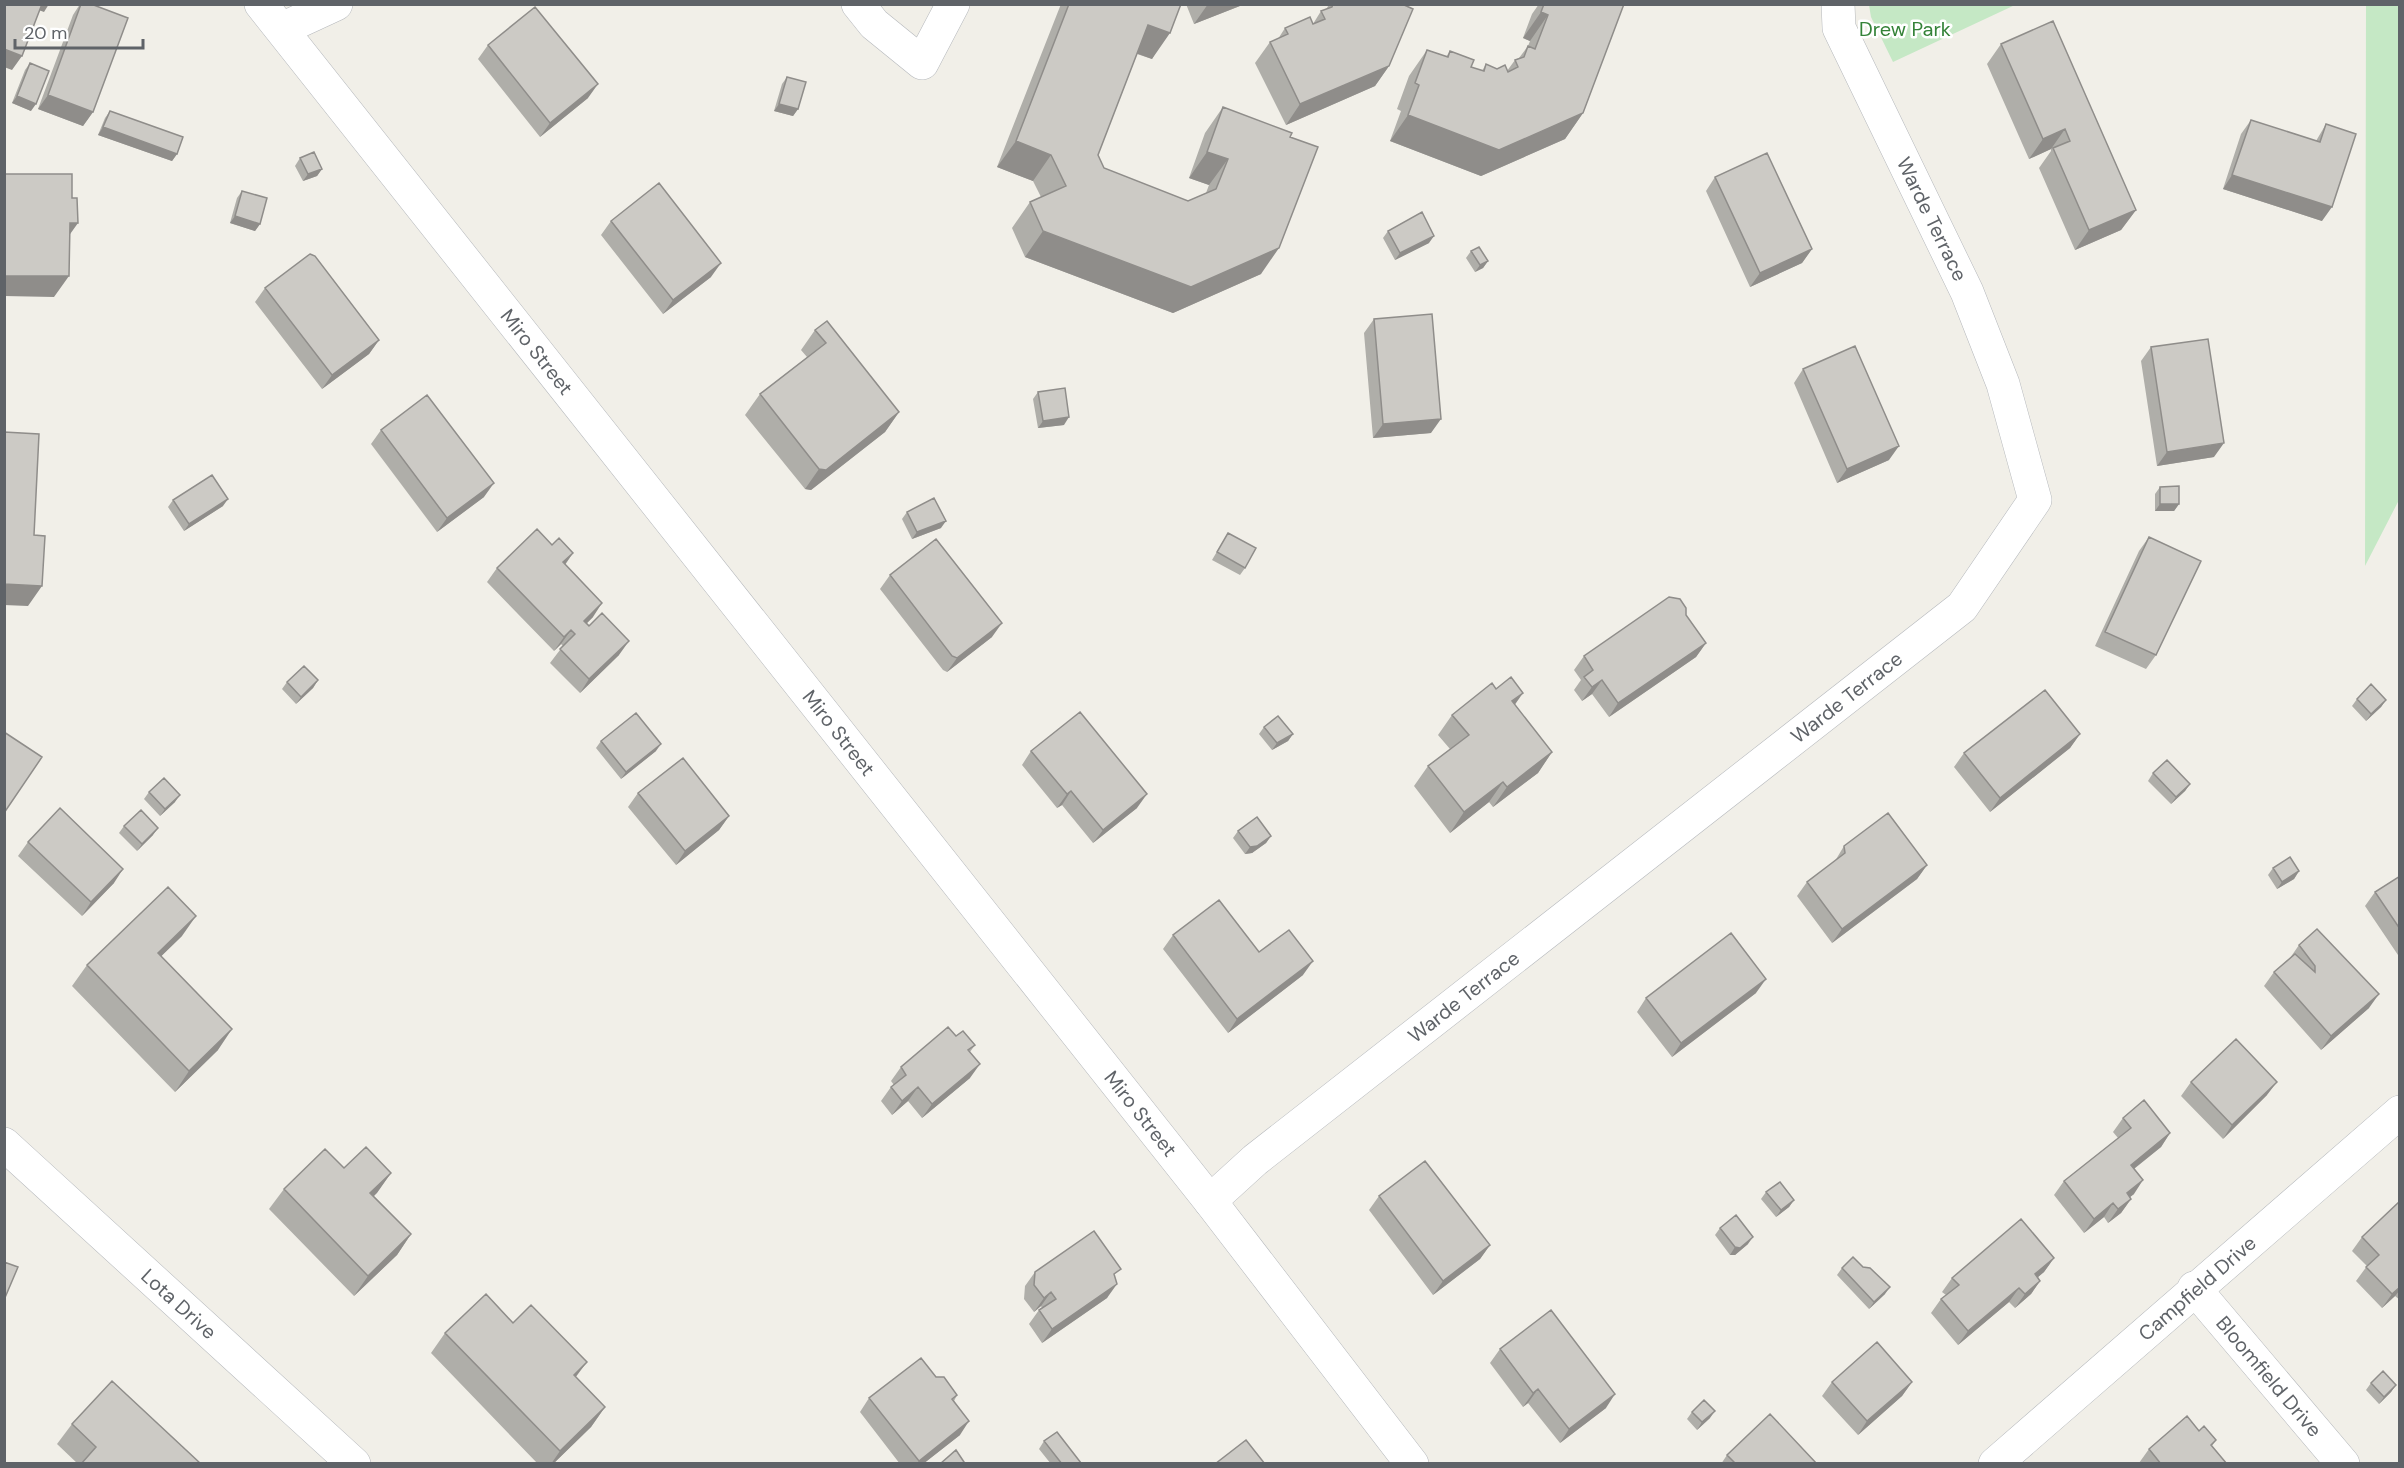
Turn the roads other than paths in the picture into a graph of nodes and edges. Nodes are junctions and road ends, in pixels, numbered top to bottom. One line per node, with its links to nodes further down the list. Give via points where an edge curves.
1 (261, 4): 6 (street, Miro Street)
2 (336, 4): 6 (street)
3 (858, 4): 4 (street, via 874,24 922,63)
4 (953, 4)
5 (1838, 4): 9 (street, Warde Terrace, via 1839,28 1967,292 2003,384 2036,500 1962,607 1255,1160)
6 (282, 29): 9 (street, Miro Street)
7 (2400, 1113): 10 (street, Campfield Drive)
8 (4, 1144): 11 (street, Lota Drive)
9 (1210, 1201): 12 (street, Miro Street)
10 (2194, 1288): 13 (street, Campfield Drive); 14 (street, Bloomfield Drive)
11 (354, 1464)
12 (1412, 1464)
13 (1995, 1464)
14 (2343, 1464)

